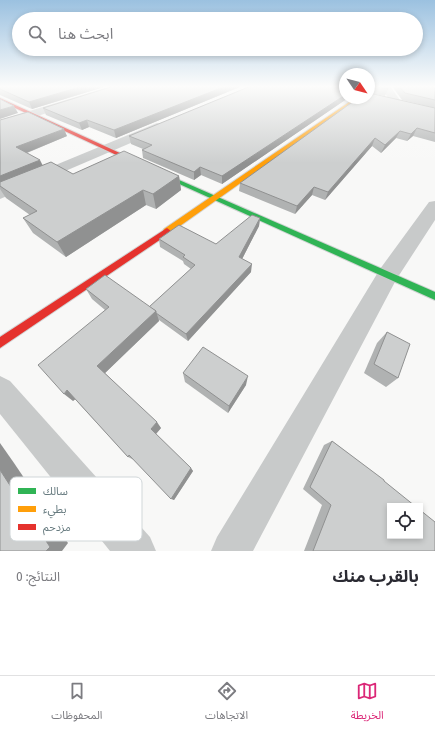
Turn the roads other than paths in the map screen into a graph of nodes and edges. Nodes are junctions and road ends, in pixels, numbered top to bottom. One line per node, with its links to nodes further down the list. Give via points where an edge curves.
1 (26, 112): 4 (street)
2 (38, 112): 4 (street)
3 (339, 112): 9 (street)
4 (31, 114): 6 (street); 7 (street)
5 (170, 122): 7 (street)
6 (0, 124)
7 (106, 149): 8 (street); 9 (street)
8 (0, 194)
9 (216, 198): 11 (street); 13 (street)
10 (435, 206): 11 (street)
11 (388, 275): 12 (street); 18 (street)
12 (435, 296)
13 (0, 343)
14 (0, 391): 15 (street)
15 (73, 477)
16 (128, 541): 17 (street)
17 (136, 551)
18 (232, 551)

